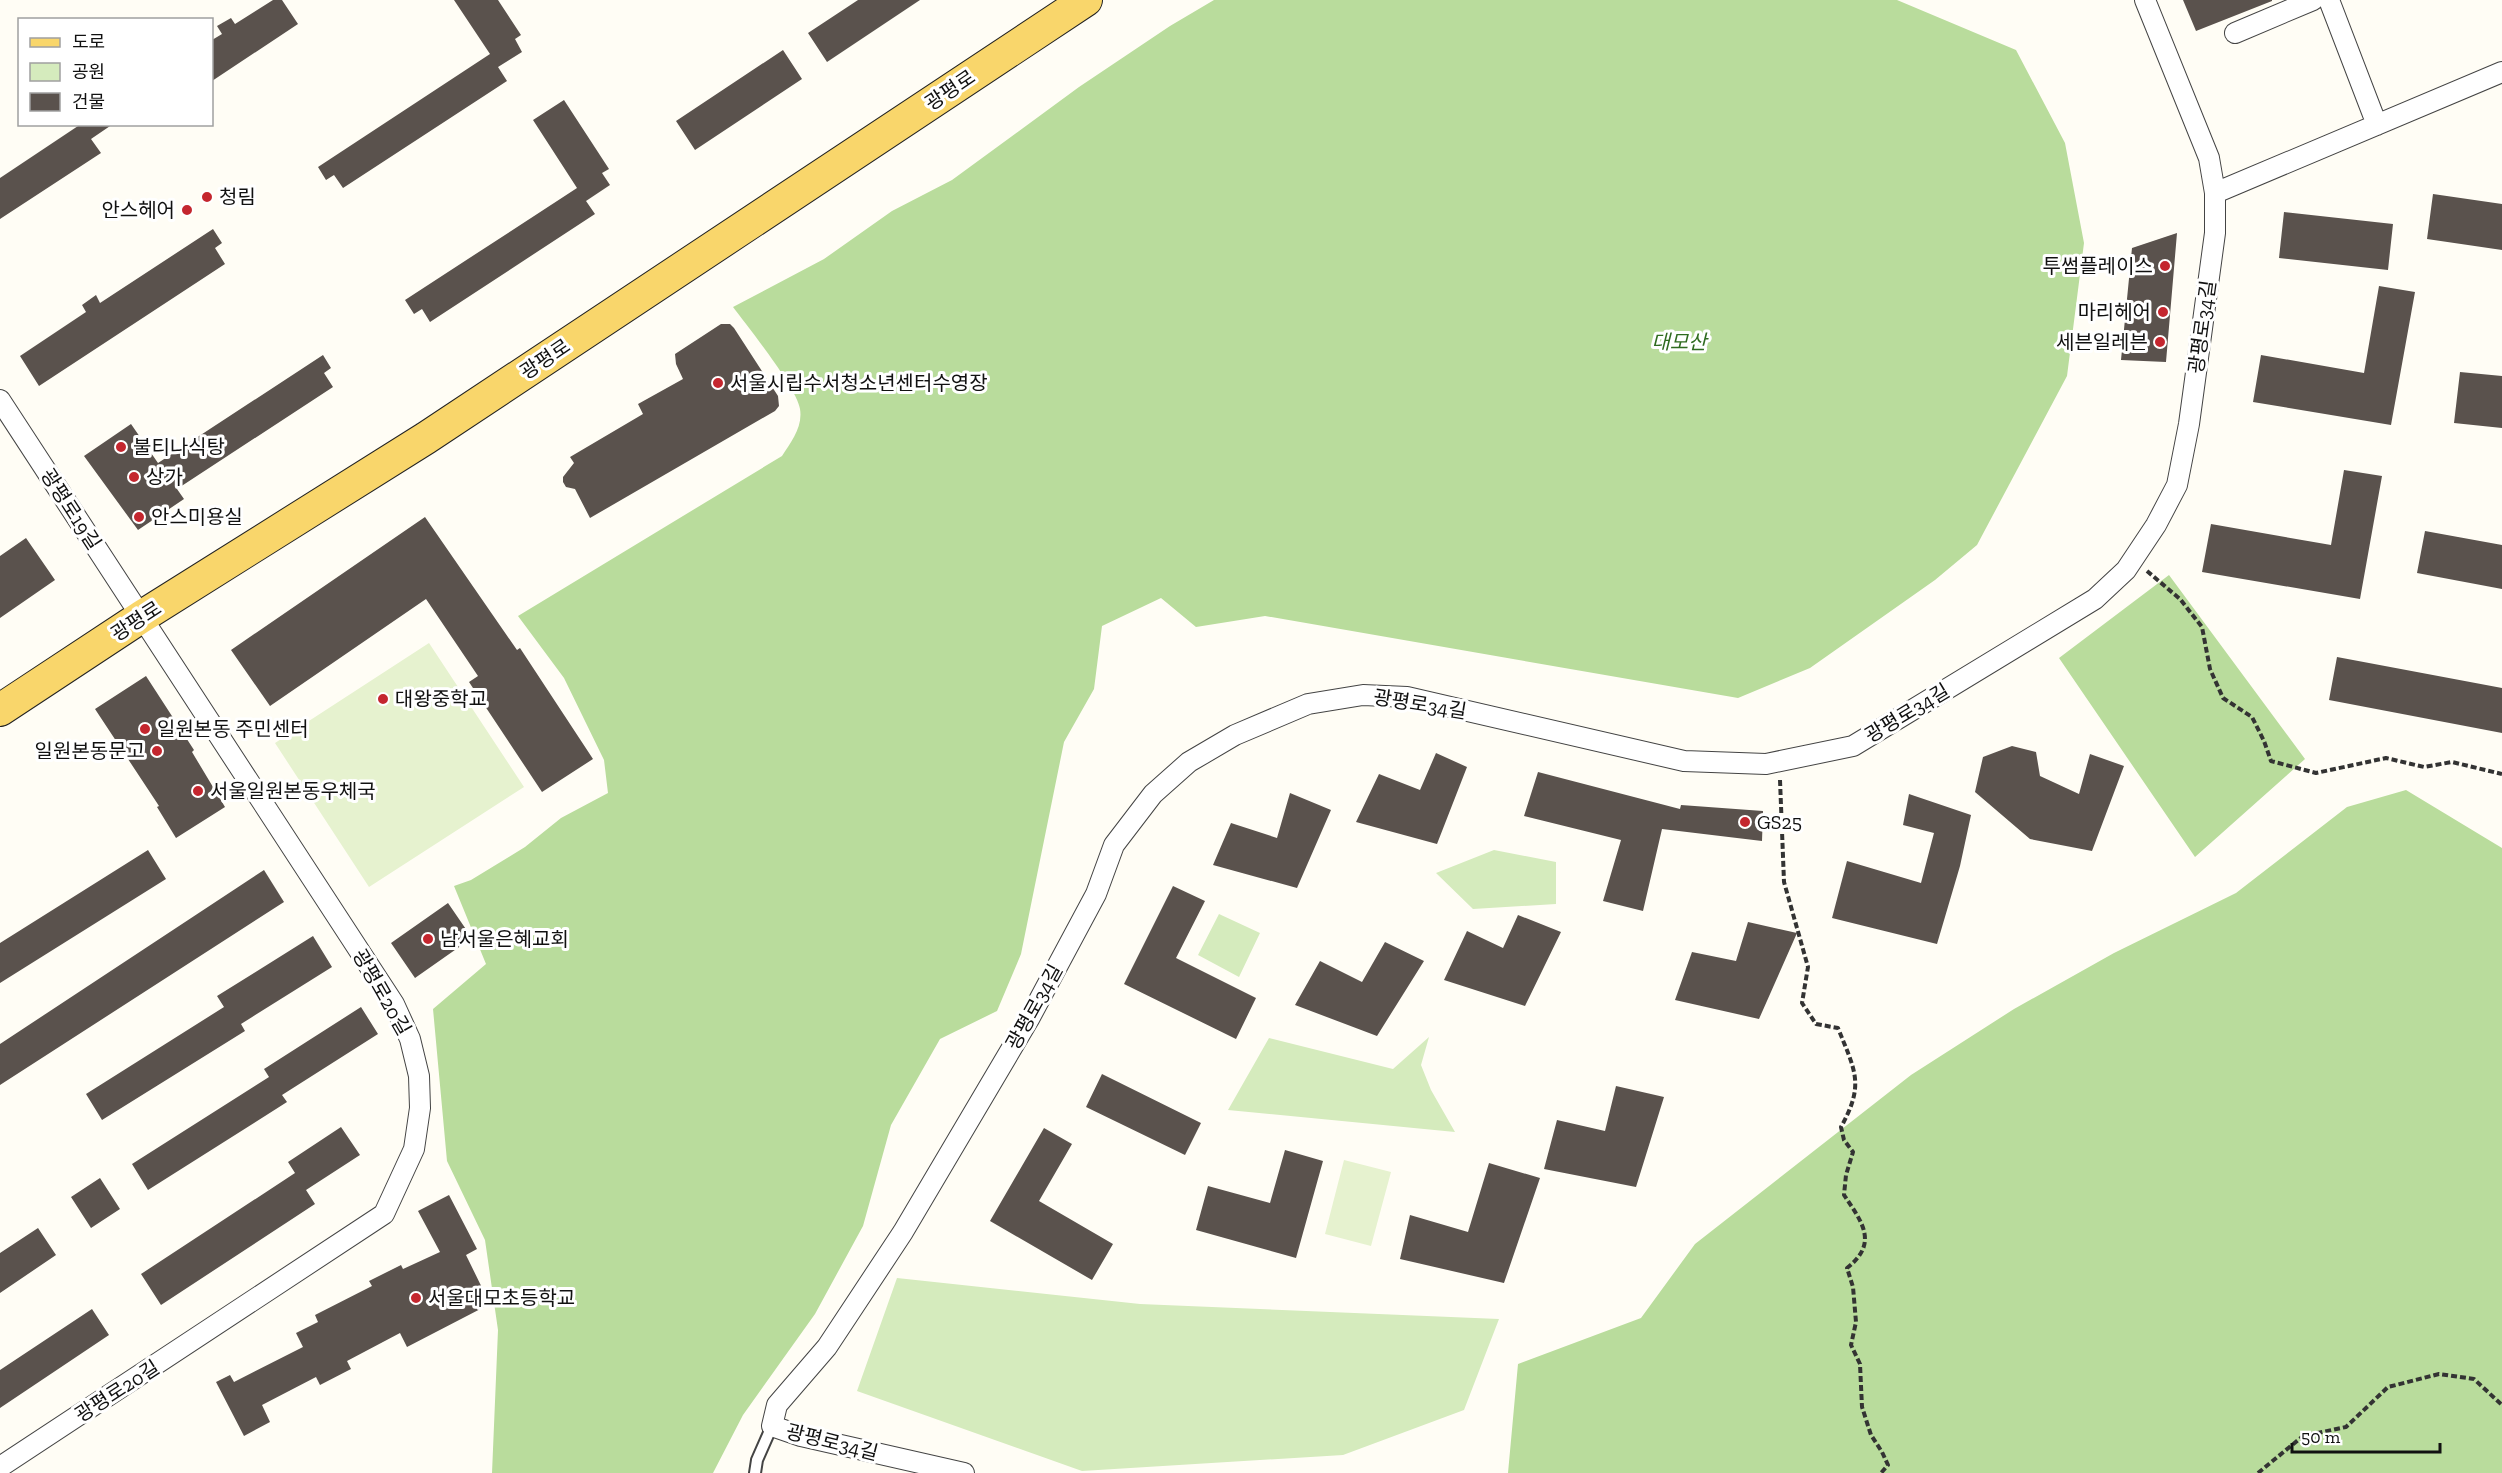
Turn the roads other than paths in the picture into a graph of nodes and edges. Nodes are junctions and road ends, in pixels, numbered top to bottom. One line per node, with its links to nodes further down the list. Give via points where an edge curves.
1 (1086, 0): 10 (main road, 광평로, via 436,431)
2 (2145, 0): 8 (street, 광평로34길, via 2210,159)
3 (2313, 0): 5 (street)
4 (2330, 0): 7 (street)
5 (2235, 33)
6 (2502, 72): 7 (street)
7 (2377, 125): 8 (street)
8 (2215, 193): 12 (street, 광평로34길, via 2215,233 2189,423 2177,485 2156,525 2126,570 2095,599 1853,746 1766,764 1684,761 1407,697 1363,695 1308,704 1235,735 1189,762 1153,794 1114,845 1096,894 1029,1019 903,1232 827,1347 777,1405)
9 (0, 400): 10 (street, 광평로19길)
10 (141, 617): 11 (main road, 광평로); 13 (street, 광평로20길, via 394,1004 410,1040 419,1076 420,1108 414,1149 384,1214)
11 (0, 710)
12 (772, 1426): 14 (lane); 15 (street, 광평로34길)
13 (0, 1467)
14 (754, 1473)
15 (964, 1473)

